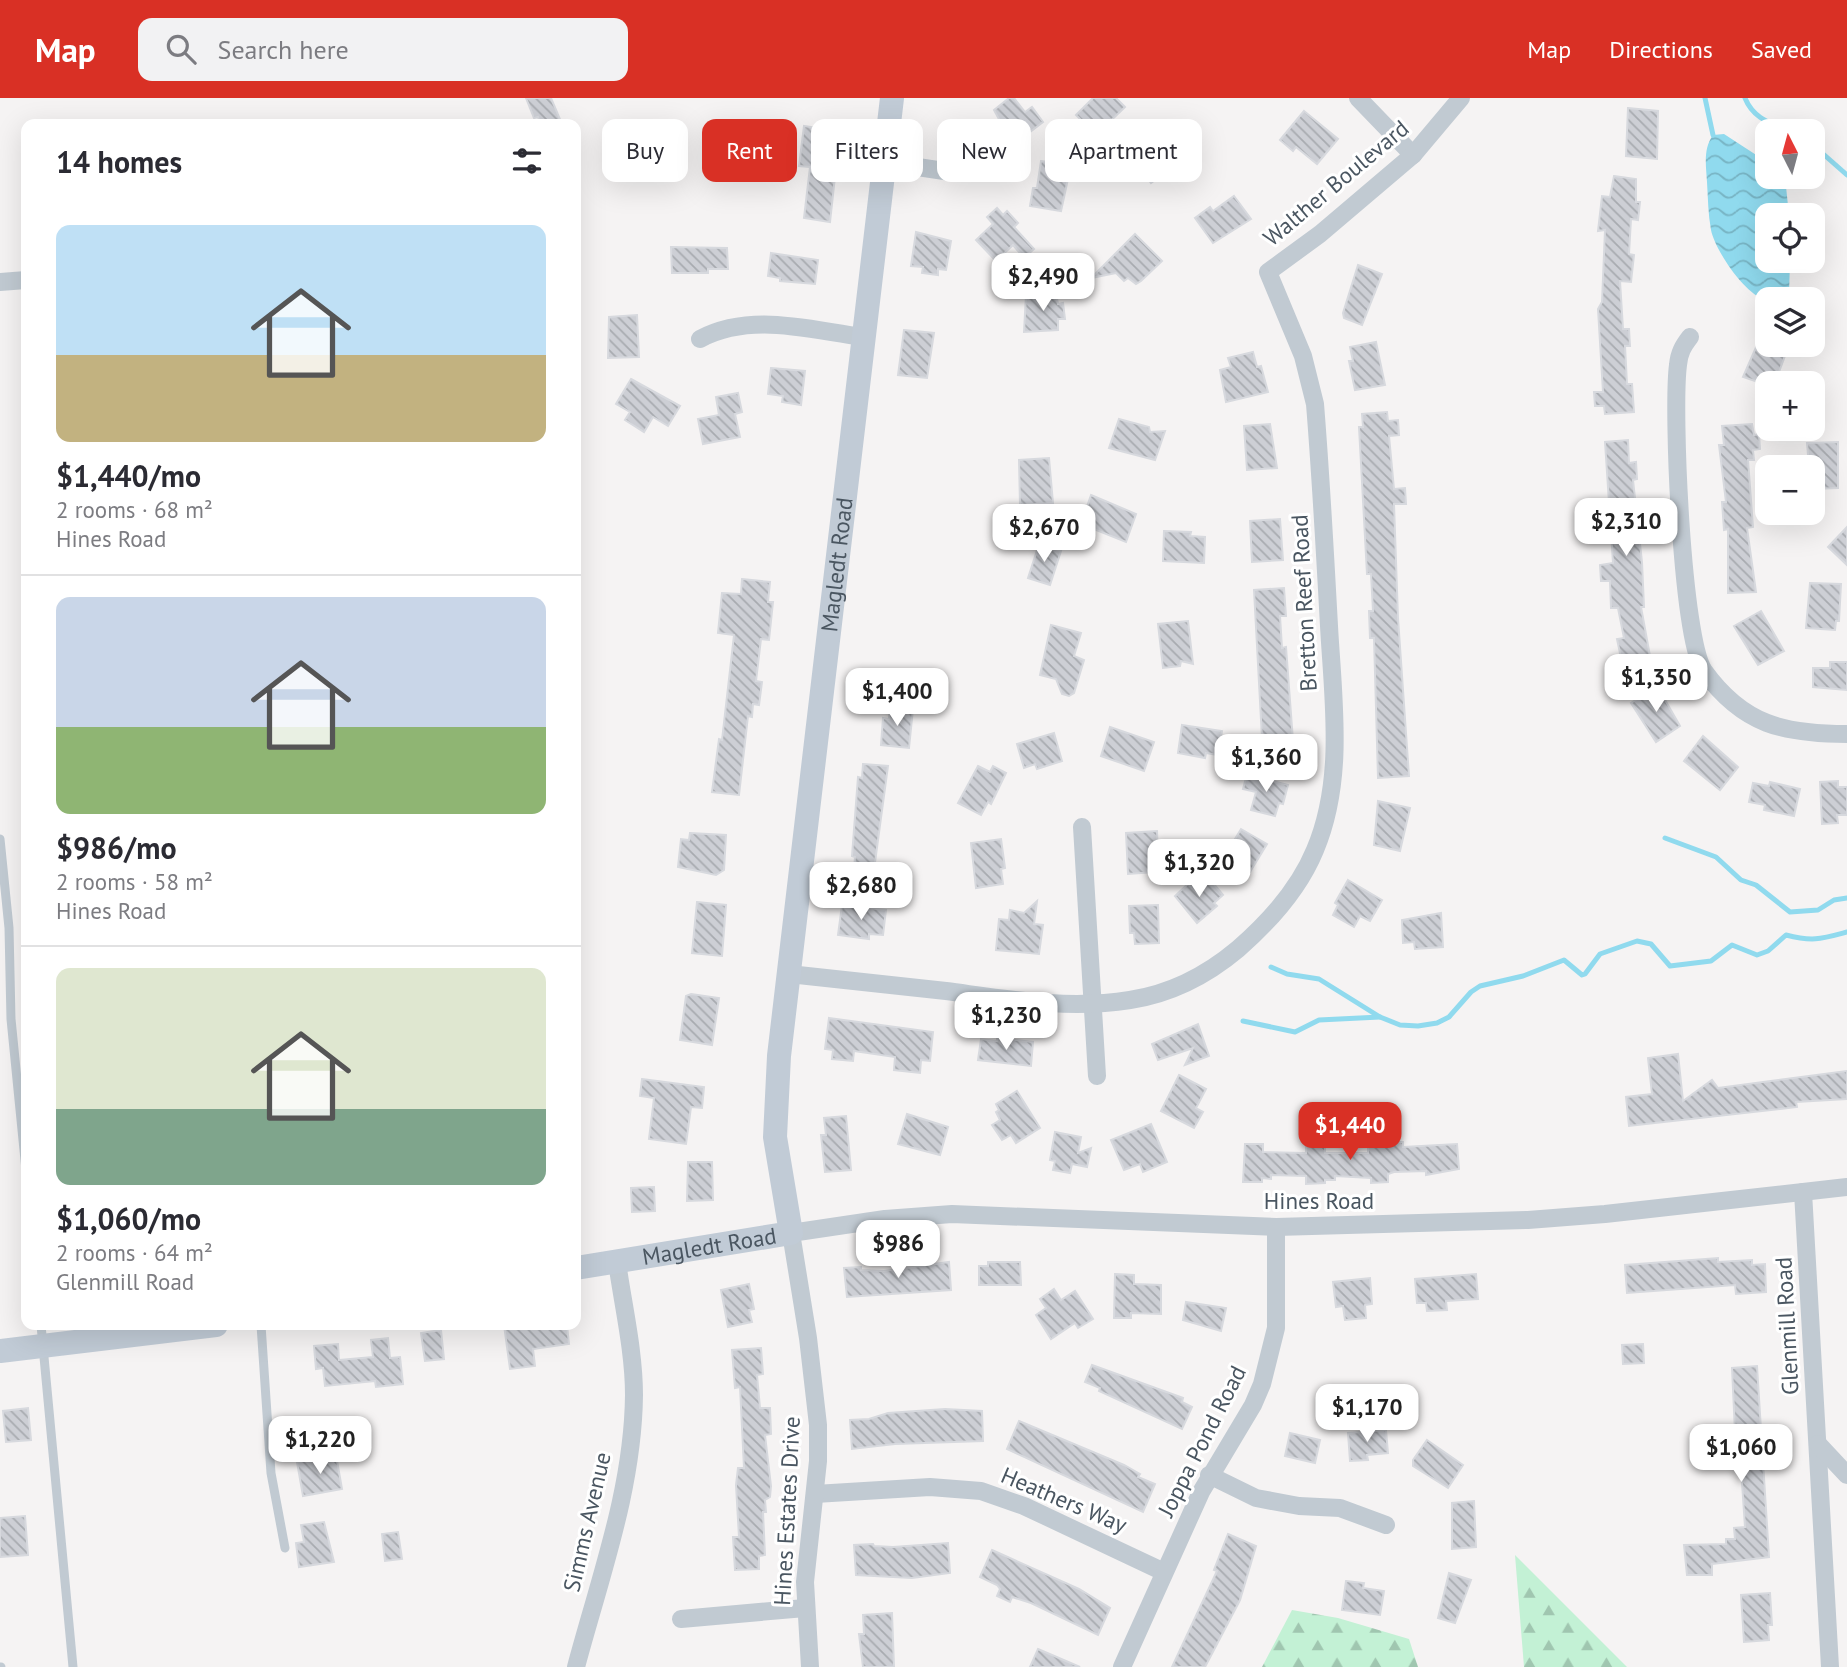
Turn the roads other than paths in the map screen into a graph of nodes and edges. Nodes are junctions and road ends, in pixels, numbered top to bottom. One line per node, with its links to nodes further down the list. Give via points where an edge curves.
1 (892, 98): 4 (street, Magledt Road)
2 (1358, 98): 5 (street)
3 (1461, 98): 5 (street, Walther Boulevard)
4 (889, 119)
5 (1413, 155): 7 (street, Walther Boulevard)
6 (882, 182): 10 (street, Magledt Road)
7 (1268, 272): 17 (street, Bretton Reef Road, via 1303,356 1315,404 1335,731 1325,819 1315,850 1289,894 1271,918 1224,960 1168,990)
8 (21, 280): 9 (street)
9 (0, 282)
10 (863, 337): 12 (street, via 756,323 736,325); 16 (street, Magledt Road)
11 (1690, 337): 13 (street, via 1681,348 1675,385 1685,572 1696,655 1731,701 1762,722 1782,730)
12 (700, 339)
13 (1847, 734)
14 (1082, 827): 17 (street)
15 (0, 839): 19 (lane)
16 (789, 974): 17 (street, Bretton Reef Road, via 1010,1000); 23 (street, Magledt Road, via 775,1121)
17 (1093, 1004): 18 (street)
18 (1097, 1076)
19 (21, 1121)
20 (1847, 1187): 21 (street, Hines Road)
21 (1803, 1192): 22 (street, Hines Road, via 1528,1220); 30 (street, Glenmill Road)
22 (1276, 1227): 23 (street, Hines Road, via 952,1214); 31 (street, Joppa Pond Road, via 1273,1347 1253,1405)
23 (791, 1233): 24 (street, Magledt Road); 33 (street, Hines Estates Drive, via 815,1385)
24 (617, 1262): 25 (street, Magledt Road); 40 (street, Simms Avenue, via 633,1373 632,1431 622,1502)
25 (581, 1267)
26 (125, 1330): 28 (street)
27 (261, 1330): 35 (lane, via 271,1473)
28 (42, 1335): 29 (street); 39 (lane)
29 (0, 1351)
30 (1818, 1444): 32 (street); 43 (street, Glenmill Road)
31 (1209, 1475): 34 (street, via 1256,1498 1340,1508); 36 (street, Joppa Pond Road)
32 (1847, 1475)
33 (815, 1494): 36 (street, Heathers Way, via 930,1487 981,1492 1024,1506); 37 (street, Hines Estates Drive, via 806,1555)
34 (1386, 1525)
35 (285, 1548)
36 (1164, 1572): 42 (street, Joppa Pond Road)
37 (805, 1608): 38 (street); 41 (street, Hines Estates Drive)
38 (681, 1619)
39 (73, 1667)
40 (576, 1667)
41 (810, 1667)
42 (1122, 1667)
43 (1830, 1667)

